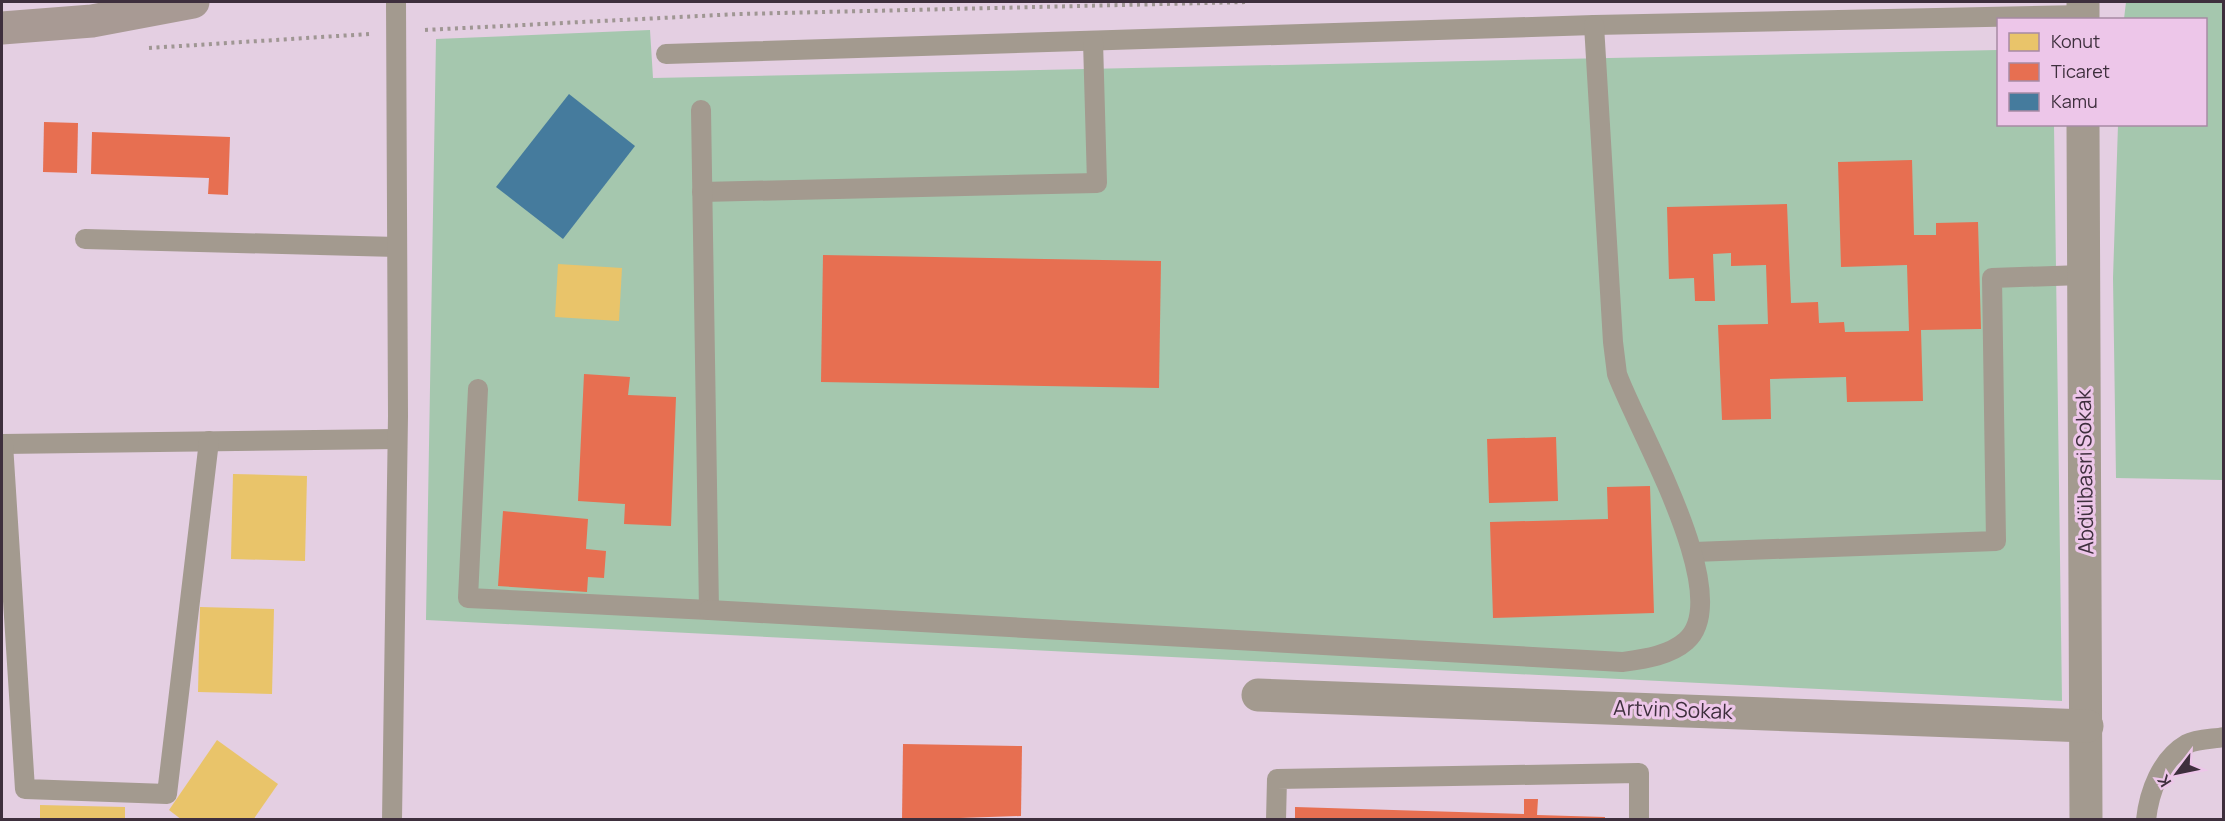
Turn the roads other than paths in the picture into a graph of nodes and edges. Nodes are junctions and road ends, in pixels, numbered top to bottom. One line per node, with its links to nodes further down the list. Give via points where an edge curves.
1 (193, 2): 5 (main road, via 92,21)
2 (396, 2): 12 (lane)
3 (2083, 12): 4 (lane)
4 (1594, 25): 6 (lane); 18 (lane, via 1617,374)
5 (2, 28)
6 (1093, 41): 7 (lane); 10 (lane, via 1097,183)
7 (666, 54)
8 (700, 110): 10 (lane)
9 (2083, 126): 13 (street, Abdülbasri Sokak)
10 (702, 192): 19 (lane)
11 (85, 239): 12 (lane)
12 (397, 247): 15 (lane)
13 (2082, 275): 18 (lane, via 1992,278 1996,541); 21 (street, Abdülbasri Sokak)
14 (478, 389): 19 (lane, via 468,598)
15 (397, 439): 16 (lane); 23 (lane)
16 (209, 441): 17 (lane); 17 (lane, via 167,794 25,789)
17 (2, 444)
18 (1694, 552): 19 (lane, via 1701,603 1698,625 1687,641 1668,652 1622,662)
19 (709, 610)
20 (1258, 695): 21 (street, Artvin Sokak)
21 (2088, 726): 26 (street, Abdülbasri Sokak)
22 (2223, 738): 27 (lane, via 2188,744 2166,764 2148,797)
23 (392, 819)
24 (1276, 819): 25 (lane, via 1277,779 1639,773)
25 (1639, 819)
26 (2086, 819)
27 (2146, 819)

